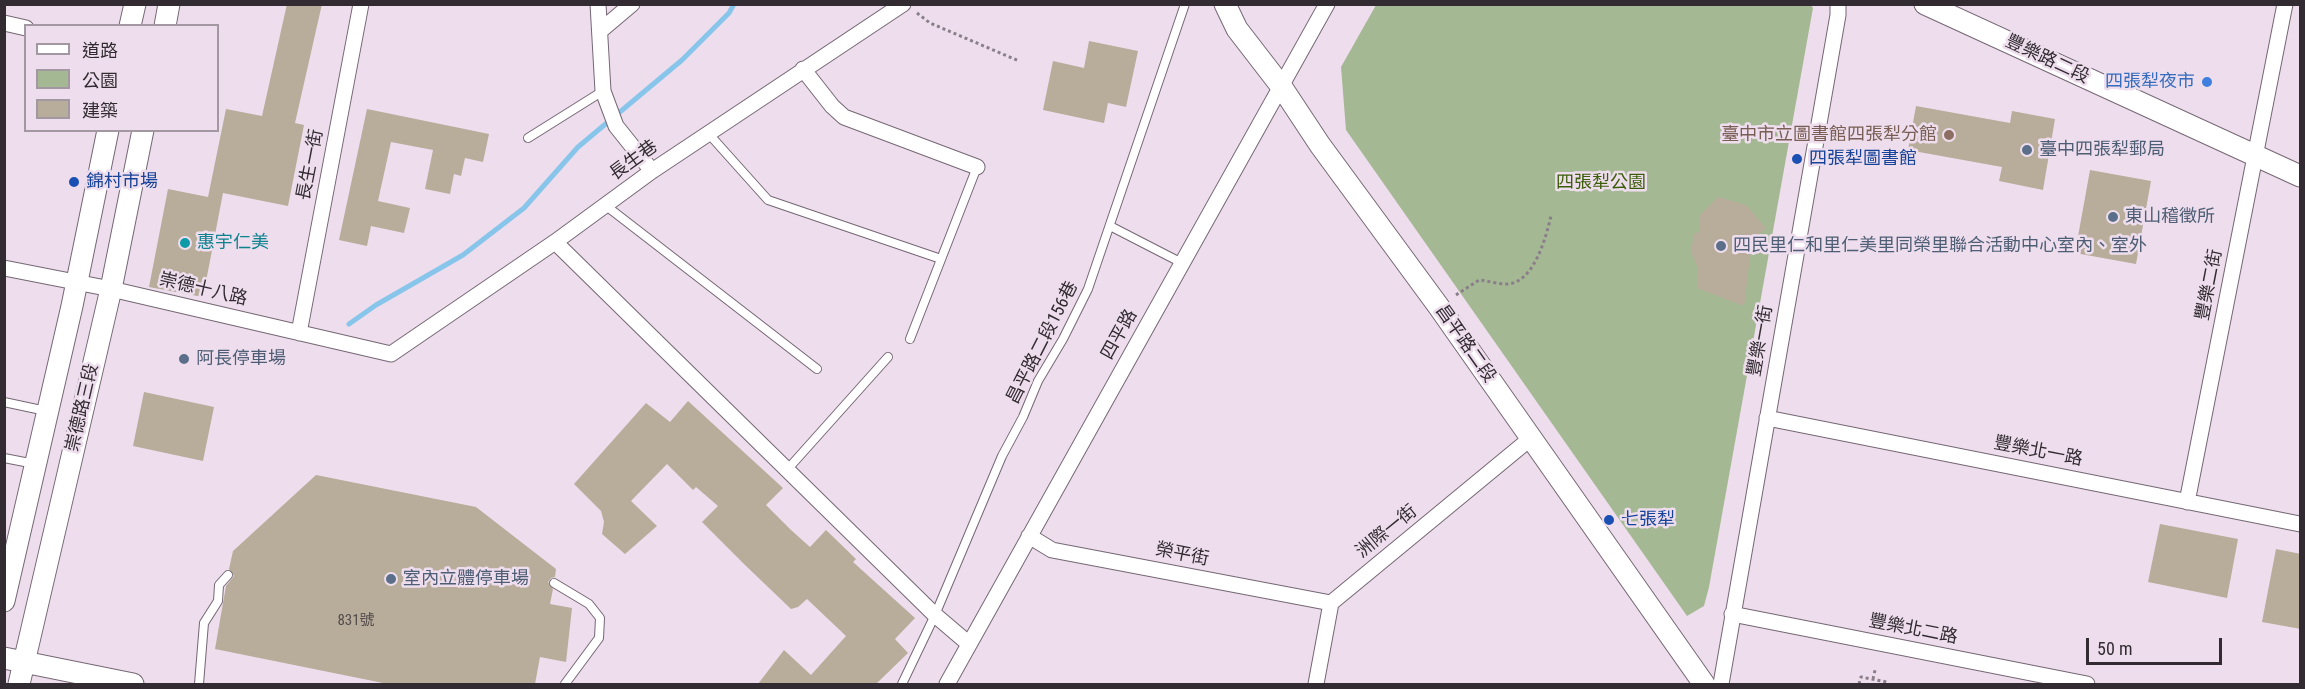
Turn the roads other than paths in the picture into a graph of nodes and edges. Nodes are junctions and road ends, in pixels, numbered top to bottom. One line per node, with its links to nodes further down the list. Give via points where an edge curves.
1 (135, 4): 14 (street)
2 (169, 4): 15 (street)
3 (361, 4): 37 (street, 長生一街)
4 (598, 4): 17 (street)
5 (632, 4): 17 (street)
6 (1185, 4): 30 (lane, 昌平路二段156巷)
7 (1225, 4): 19 (street, 昌平路二段, via 1237,29)
8 (1327, 4): 19 (street, 四平路)
9 (1838, 4): 44 (street, 豐樂一街)
10 (1925, 4): 25 (street, 豐樂路二段)
11 (2285, 4): 25 (street, 豐樂二街)
12 (908, 7): 18 (street, 長生巷)
13 (4, 23): 16 (street)
14 (130, 24)
15 (165, 24)
16 (24, 28)
17 (600, 31): 20 (street)
18 (803, 69): 23 (street, 長生巷); 26 (street, via 844,117)
19 (1281, 86): 33 (street, 四平路); 45 (street, 昌平路二段)
20 (603, 91): 24 (lane); 27 (street, via 616,126)
21 (108, 132): 35 (street, 崇德路三段)
22 (143, 132): 36 (street, 崇德路三段)
23 (708, 133): 27 (street, 長生巷); 32 (lane, via 768,200)
24 (528, 138)
25 (2256, 155): 28 (street, 豐樂路二段); 49 (street, 豐樂二街)
26 (977, 167): 32 (lane)
27 (652, 171): 29 (street, 長生巷)
28 (2301, 176)
29 (605, 205): 31 (street, 長生巷); 41 (lane)
30 (1110, 226): 33 (lane); 57 (lane, 昌平路二段156巷, via 1088,289 1002,456)
31 (555, 242): 39 (street, 長生巷); 48 (street)
32 (941, 259): 38 (lane)
33 (1182, 263): 51 (street, 四平路)
34 (4, 268): 35 (street, 崇德十八路)
35 (77, 282): 36 (street, 崇德十八路); 43 (street, 崇德路三段)
36 (111, 289): 37 (street, 崇德十八路); 59 (street, 崇德路三段)
37 (299, 333): 39 (street, 崇德十八路)
38 (910, 339)
39 (391, 354)
40 (888, 357): 48 (lane)
41 (817, 369)
42 (4, 402): 43 (lane)
43 (48, 411): 47 (street, 崇德路三段)
44 (1767, 418): 49 (street, 豐樂北一路); 56 (street, 豐樂一街)
45 (1531, 438): 55 (street, 洲際一街); 67 (street, 昌平路二段)
46 (4, 458): 47 (lane)
47 (36, 464): 54 (street, 崇德路三段)
48 (786, 471): 57 (street)
49 (2187, 502): 50 (street, 豐樂北一路)
50 (2301, 524)
51 (1029, 536): 55 (street, 榮平街, via 1052,550); 58 (street, 四平路)
52 (228, 575): 62 (lane, via 219,585 218,601 204,623)
53 (554, 583): 63 (lane, via 589,603 600,618 599,638)
54 (4, 602)
55 (1331, 603): 66 (street)
56 (1732, 614): 68 (street, 豐樂一街); 69 (street, 豐樂北二路)
57 (935, 615): 58 (street); 64 (lane, 昌平路二段156巷)
58 (969, 644): 65 (street, 四平路)
59 (14, 660): 60 (street, 崇德路三段); 61 (street)
60 (20, 684)
61 (133, 684)
62 (199, 684)
63 (565, 684)
64 (902, 684)
65 (947, 684)
66 (1316, 684)
67 (1704, 684)
68 (1721, 684)
69 (2087, 684)

